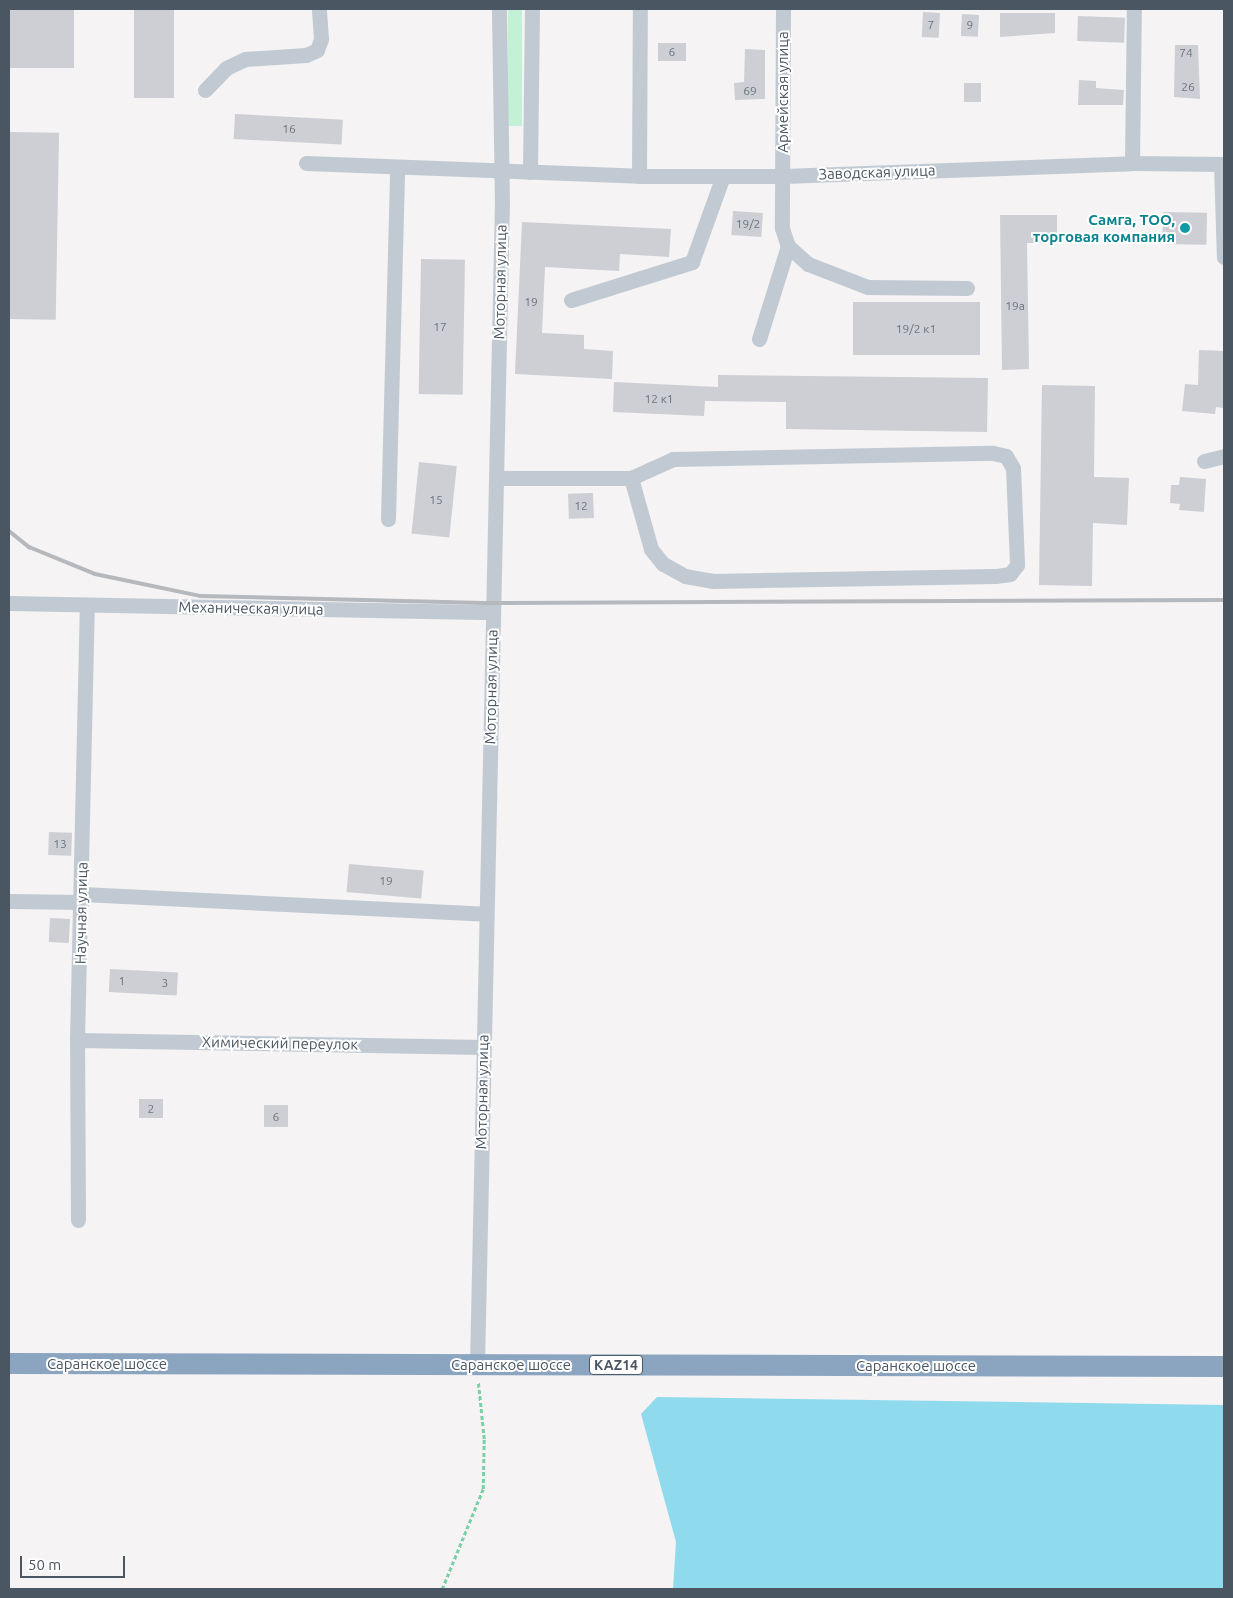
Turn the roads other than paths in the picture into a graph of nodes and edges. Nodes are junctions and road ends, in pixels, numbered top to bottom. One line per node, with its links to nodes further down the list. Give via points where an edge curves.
1 (319, 9): 7 (street, via 321,39 317,50 306,55 245,59 226,68)
2 (499, 9): 12 (street, Моторная улица)
3 (532, 9): 13 (street)
4 (640, 9): 14 (street)
5 (783, 9): 16 (street, Армейская улица)
6 (1134, 9): 9 (street)
7 (205, 90)
8 (306, 162): 11 (street, Заводская улица)
9 (1132, 162): 10 (street, Заводская улица); 16 (street, Заводская улица)
10 (1223, 164): 18 (street)
11 (397, 167): 12 (street, Заводская улица); 26 (street)
12 (499, 171): 13 (street, Заводская улица); 24 (street, Моторная улица)
13 (530, 172): 14 (street, Заводская улица)
14 (639, 176): 15 (street, Заводская улица)
15 (724, 176): 16 (street, Заводская улица); 20 (street, via 692,262)
16 (783, 176): 17 (street, Армейская улица, via 782,228)
17 (788, 246): 19 (street, via 808,264 868,287); 21 (street)
18 (1224, 257)
19 (967, 288)
20 (571, 300)
21 (759, 339)
22 (1224, 456): 23 (street)
23 (1204, 461)
24 (497, 478): 25 (street); 29 (street, Моторная улица)
25 (631, 478): 25 (street, via 673,458 993,453 1006,456 1013,468 1017,564 1010,574 995,576 713,581 685,576 663,564 651,549)
26 (388, 519)
27 (9, 603): 28 (street, Механическая улица)
28 (87, 606): 29 (street, Механическая улица); 30 (street, Научная улица)
29 (493, 612): 32 (street, Моторная улица)
30 (82, 898): 31 (street); 32 (street); 33 (street, Научная улица)
31 (9, 901)
32 (486, 914): 34 (street, Моторная улица)
33 (77, 1040): 34 (street, Химический переулок); 35 (street, Научная улица)
34 (483, 1047): 37 (street, Моторная улица)
35 (78, 1220)
36 (9, 1363): 37 (highway, Саранское шоссе / KAZ14)
37 (476, 1365): 38 (highway, Саранское шоссе / KAZ14)
38 (1224, 1366)

